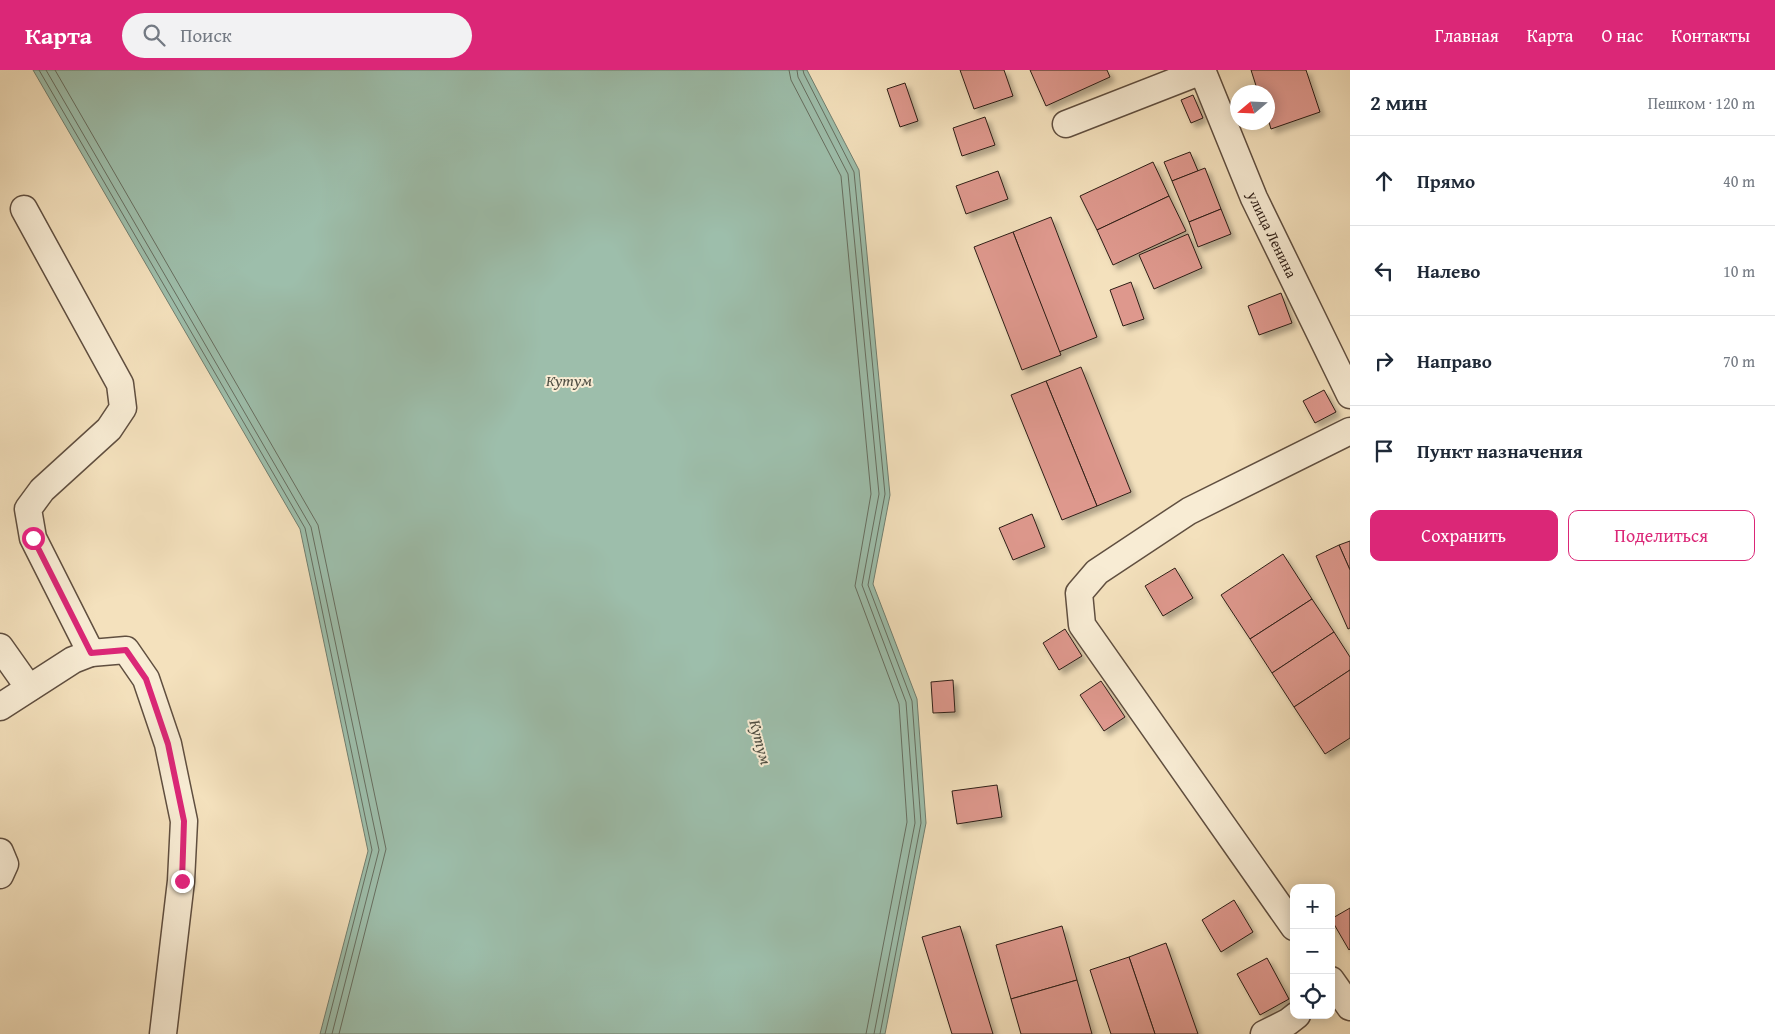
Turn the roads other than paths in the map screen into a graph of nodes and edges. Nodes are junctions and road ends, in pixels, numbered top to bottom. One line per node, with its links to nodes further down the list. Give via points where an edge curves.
1 (1202, 70): 2 (street); 4 (street, улица Ленина, via 1254,198)
2 (1066, 124)
3 (24, 209): 7 (street, via 120,384 122,408 109,428 42,490 28,509 33,538)
4 (1350, 395)
5 (1350, 431): 12 (street, via 1189,511 1097,572 1079,592 1082,625)
6 (0, 647): 8 (street)
7 (91, 653): 8 (street, via 73,660); 14 (street, via 126,650 146,679 168,744 184,821 182,881)
8 (29, 688): 9 (street)
9 (0, 707)
10 (0, 852): 11 (street, via 5,864)
11 (0, 875)
12 (1290, 921)
13 (1292, 1019): 15 (street)
14 (163, 1034)
15 (1264, 1034)

